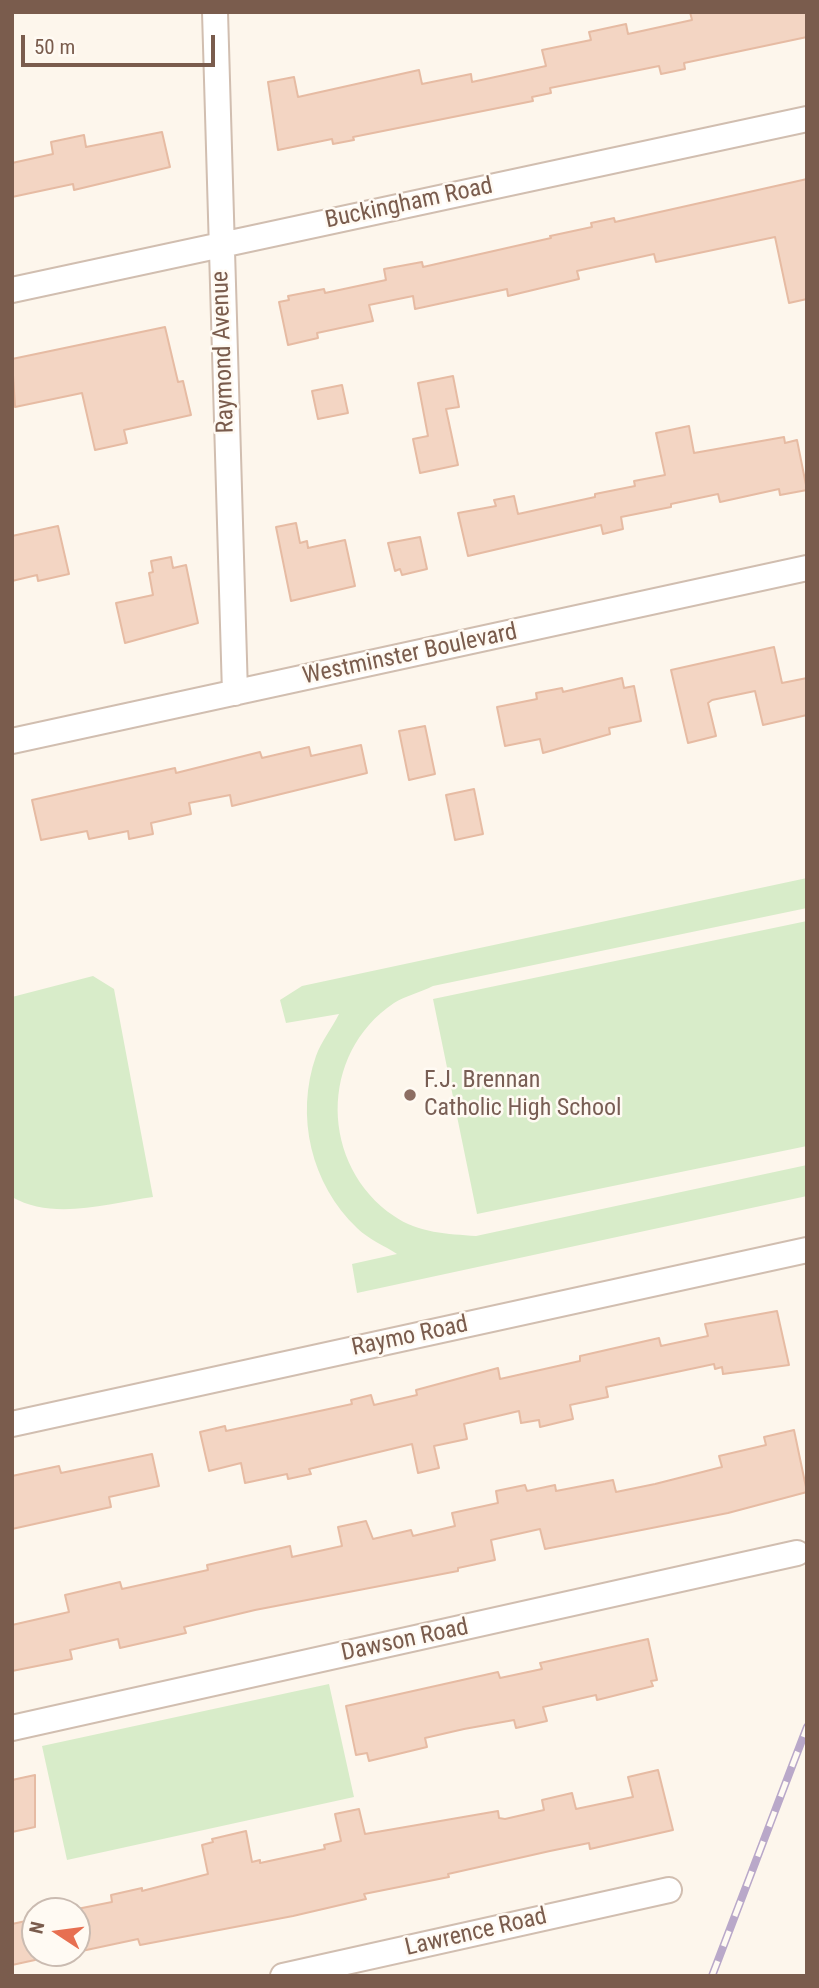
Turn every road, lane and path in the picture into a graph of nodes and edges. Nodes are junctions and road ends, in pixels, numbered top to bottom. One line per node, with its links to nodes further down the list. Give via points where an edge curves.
1 (215, 12): 3 (street, Raymond Avenue)
2 (807, 119): 3 (street, Buckingham Road)
3 (221, 245): 4 (street, Buckingham Road); 6 (street, Raymond Avenue)
4 (12, 290)
5 (807, 568): 6 (street, Westminster Boulevard)
6 (235, 692): 7 (street, Westminster Boulevard)
7 (12, 741)
8 (807, 1250): 9 (street, Raymo Road)
9 (12, 1424)
10 (797, 1553): 11 (street, Dawson Road)
11 (12, 1728)
12 (669, 1890): 13 (street, Lawrence Road)
13 (284, 1976)

